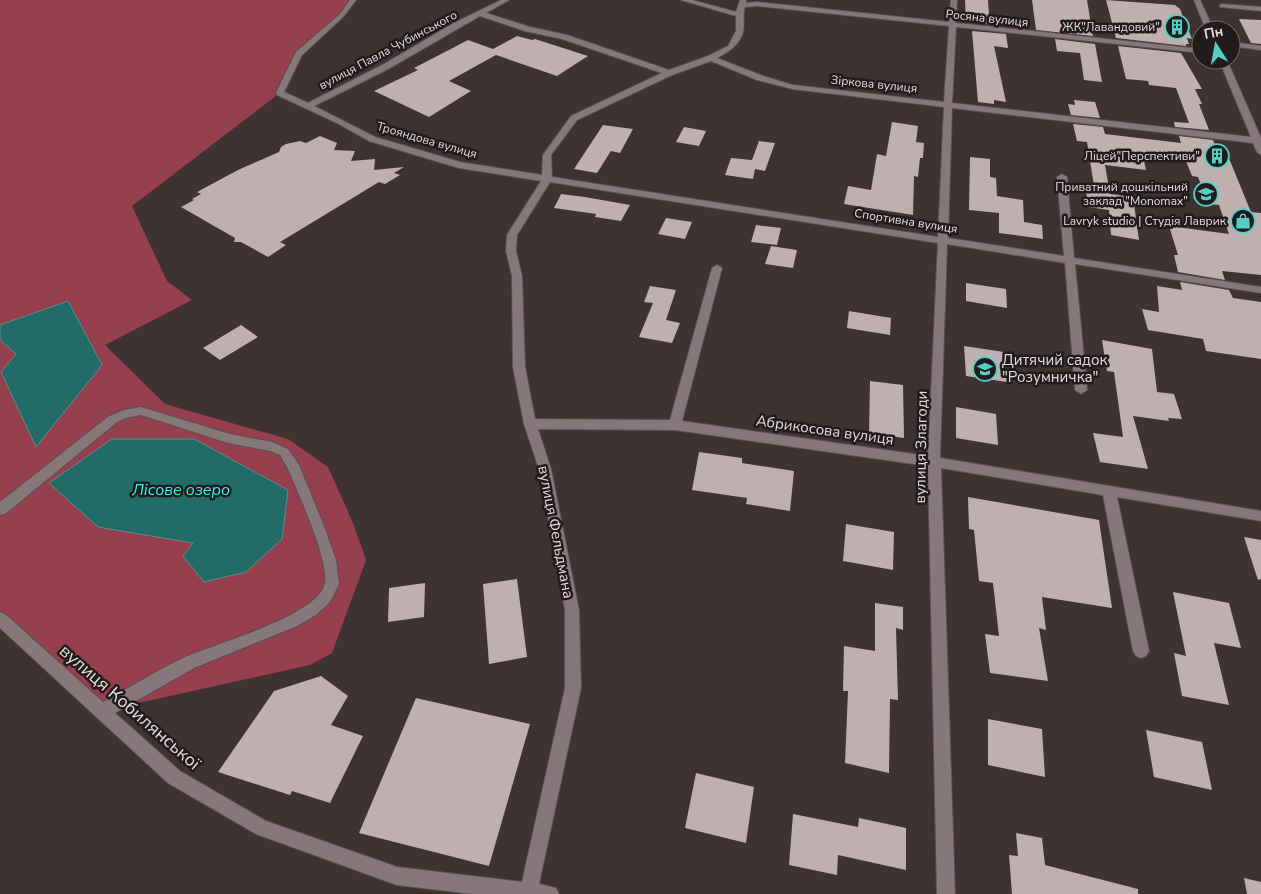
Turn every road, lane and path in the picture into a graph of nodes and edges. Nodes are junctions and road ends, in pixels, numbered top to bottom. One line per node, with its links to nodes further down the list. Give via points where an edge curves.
1 (352, 0): 20 (street, Трояндова вулиця, via 342,15 299,54 280,93)
2 (506, 0): 9 (street, вулиця Павла Чубинського)
3 (684, 0): 10 (street)
4 (954, 0): 12 (street, вулиця Злагоди)
5 (1197, 0): 11 (street)
6 (743, 3): 10 (street); 12 (street, Росяна вулиця)
7 (1222, 6): 8 (street)
8 (1261, 9)
9 (481, 14): 18 (street, via 564,37); 20 (street, вулиця Павла Чубинського)
10 (739, 15): 16 (street, via 740,31 731,47)
11 (1206, 20)
12 (952, 25): 15 (street, Росяна вулиця); 19 (street, вулиця Злагоди)
13 (1241, 45): 14 (street)
14 (1261, 48)
15 (1191, 50)
16 (711, 58): 18 (street); 19 (street, Зіркова вулиця, via 792,87)
17 (1228, 70): 21 (street)
18 (669, 73): 24 (street, via 574,118 547,155)
19 (948, 104): 21 (street, Зіркова вулиця); 25 (street, вулиця Злагоди)
20 (308, 106): 24 (street, Трояндова вулиця, via 372,139 419,154 458,165)
21 (1259, 140): 22 (street)
22 (1261, 152)
23 (1062, 177): 26 (street)
24 (547, 179): 25 (street, Спортивна вулиця); 30 (street, вулиця Фельдмана, via 512,235 519,367)
25 (944, 240): 26 (street, Спортивна вулиця); 32 (street, вулиця Злагоди)
26 (1069, 260): 28 (street, Спортивна вулиця); 29 (street)
27 (717, 268): 31 (street)
28 (1261, 290)
29 (1081, 390)
30 (530, 424): 31 (street, Абрикосова вулиця); 39 (street, вулиця Фельдмана, via 545,469 572,610 573,688)
31 (675, 425): 32 (street, Абрикосова вулиця)
32 (934, 462): 33 (street, Абрикосова вулиця); 41 (street, вулиця Злагоди)
33 (1109, 491): 35 (street, Абрикосова вулиця); 37 (street)
34 (0, 510): 38 (street, via 113,419 141,411 228,438 272,447 284,452 293,465 332,565 332,584 324,599 308,614 190,663)
35 (1261, 516)
36 (0, 619): 38 (street, вулиця Кобилянської)
37 (1141, 651)
38 (102, 712): 39 (street, вулиця Кобилянської, via 174,777 262,828 397,876)
39 (529, 892): 40 (street, вулиця Кобилянської)
40 (550, 894)
41 (946, 894)

